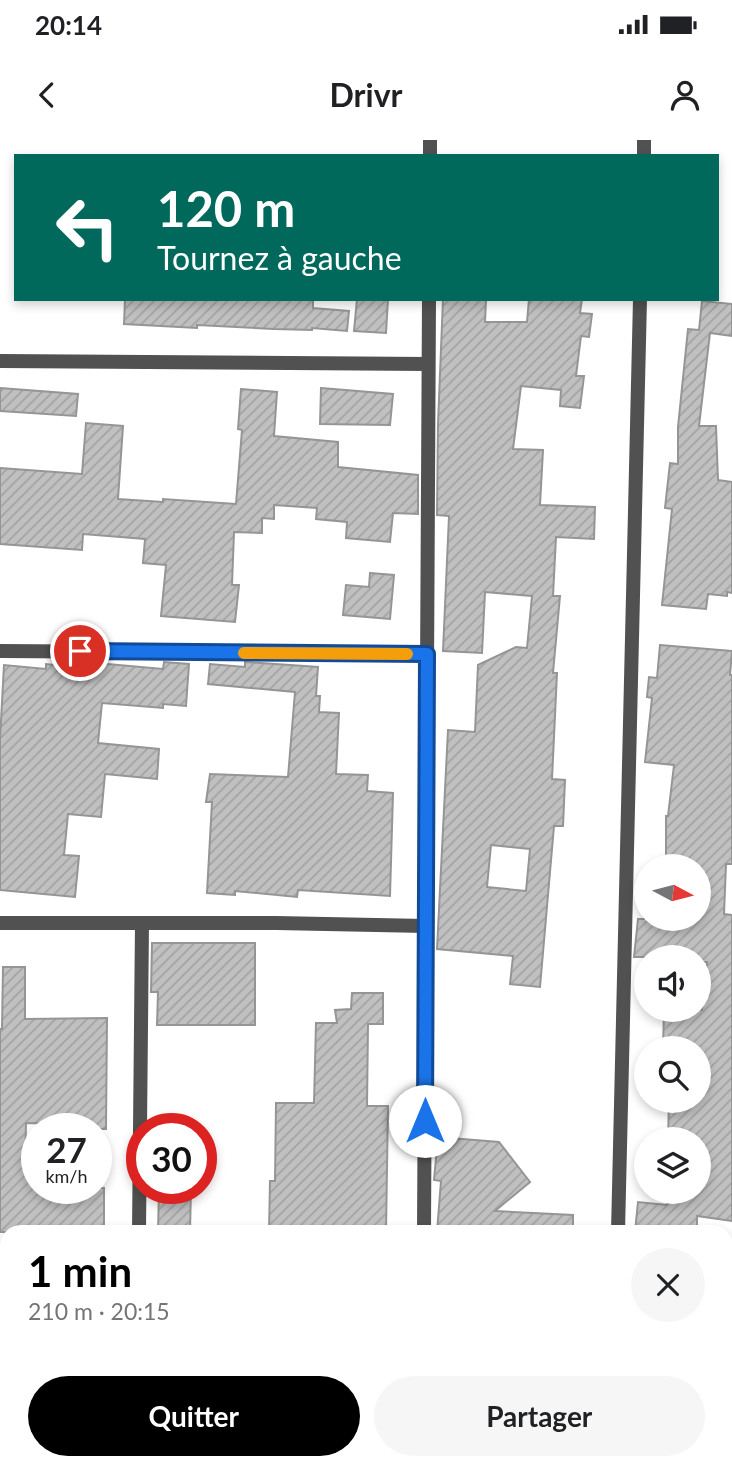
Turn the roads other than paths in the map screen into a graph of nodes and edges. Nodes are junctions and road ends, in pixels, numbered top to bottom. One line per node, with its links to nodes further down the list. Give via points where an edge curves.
1 (429, 301): 4 (street)
2 (640, 301): 12 (street)
3 (0, 361): 4 (street)
4 (428, 364): 6 (street)
5 (0, 651): 6 (street)
6 (427, 654): 9 (street)
7 (0, 923): 8 (street)
8 (142, 923): 9 (street); 10 (street)
9 (426, 926): 11 (street)
10 (139, 1225)
11 (424, 1225)
12 (618, 1225)

